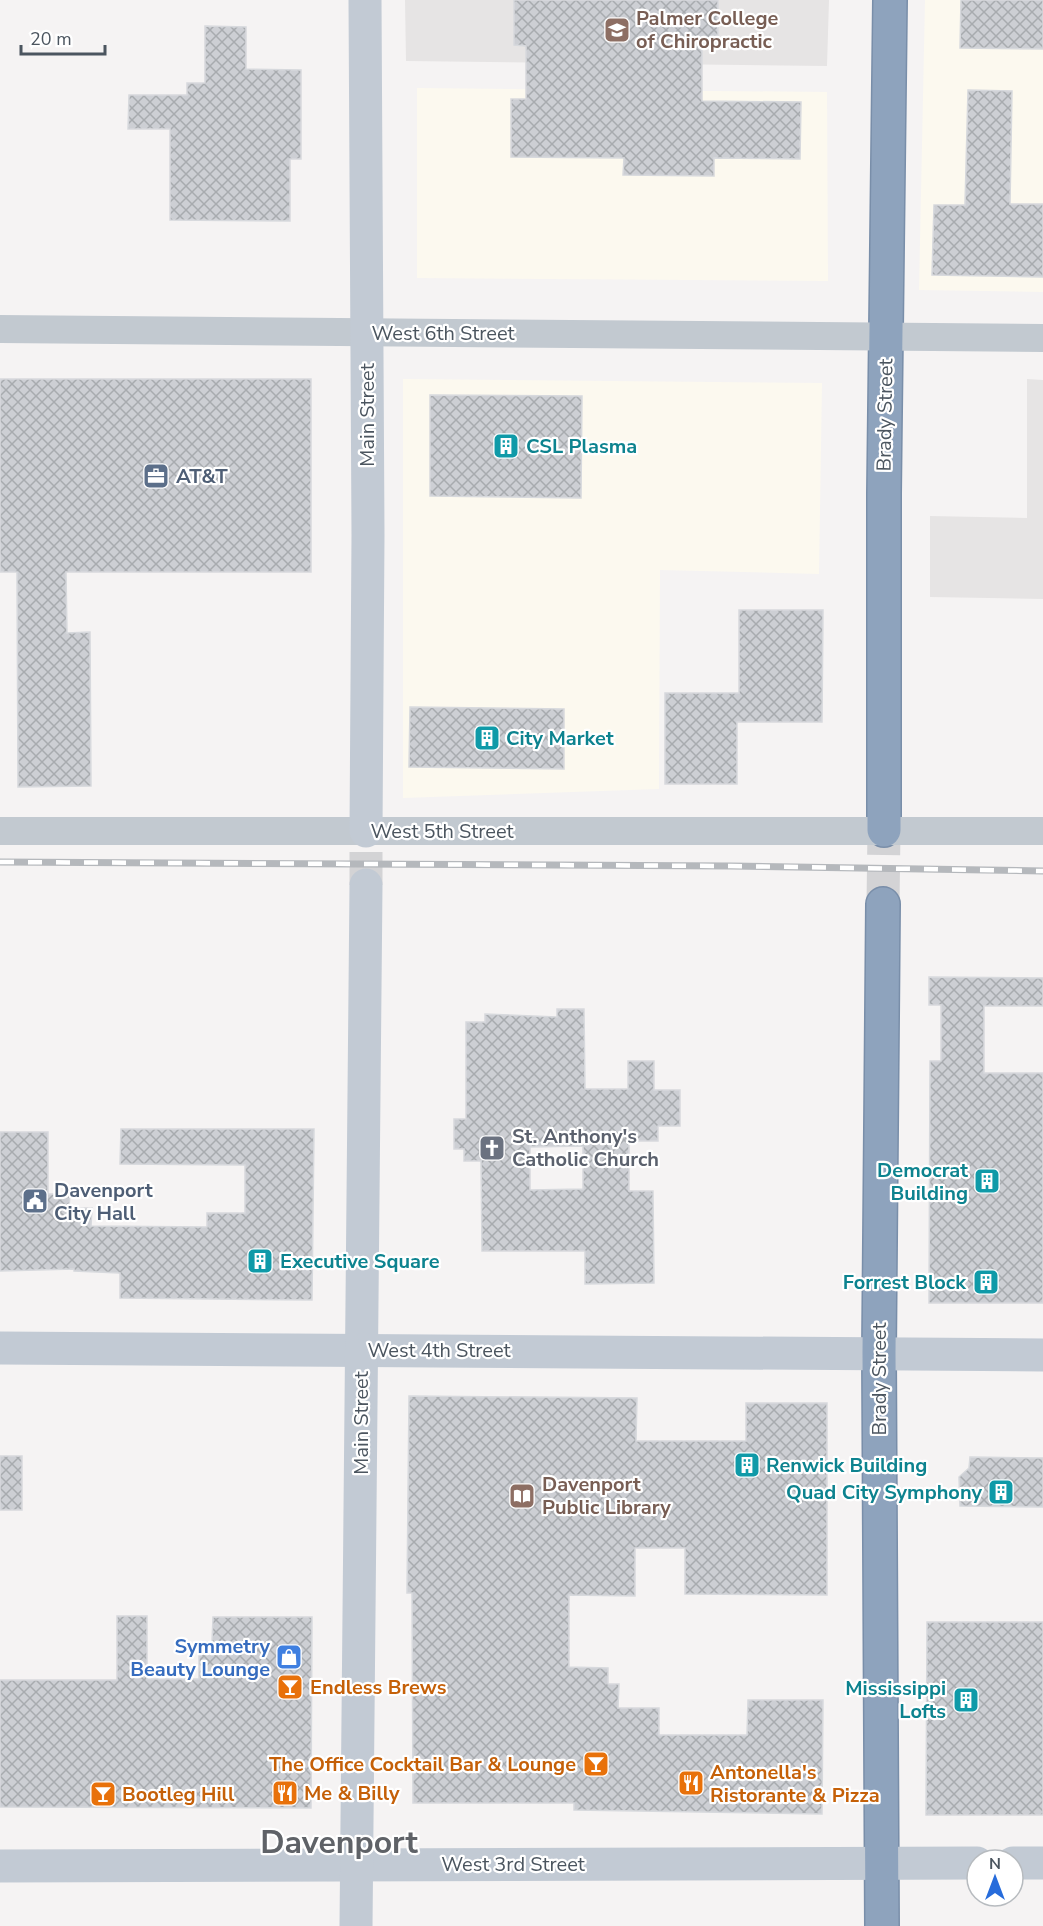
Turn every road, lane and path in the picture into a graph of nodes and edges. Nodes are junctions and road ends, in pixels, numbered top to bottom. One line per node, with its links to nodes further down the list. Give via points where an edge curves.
1 (365, 0): 4 (street, Main Street)
2 (890, 0): 5 (highway, Brady Street)
3 (0, 329): 4 (street, West 6th Street)
4 (366, 332): 5 (street, West 6th Street); 9 (street, Main Street)
5 (886, 336): 6 (street, West 6th Street); 7 (highway, Brady Street)
6 (1043, 338)
7 (884, 830): 9 (street, West 5th Street); 10 (street, West 5th Street)
8 (0, 831): 9 (street, West 5th Street)
9 (366, 831)
10 (1043, 831)
11 (366, 885): 14 (street, Main Street)
12 (883, 904): 15 (highway, Brady Street)
13 (0, 1348): 14 (street, West 4th Street)
14 (361, 1349): 15 (street, West 4th Street); 21 (street, Main Street)
15 (879, 1353): 16 (street, West 4th Street); 17 (highway, Brady Street)
16 (1043, 1355)
17 (882, 1862): 18 (street, West 3rd Street); 21 (street, West 3rd Street); 24 (highway, Brady Street)
18 (965, 1863)
19 (1025, 1863): 20 (street)
20 (1043, 1863)
21 (357, 1865): 22 (street, West 3rd Street); 23 (street, Main Street)
22 (0, 1866)
23 (356, 1926)
24 (882, 1926)

